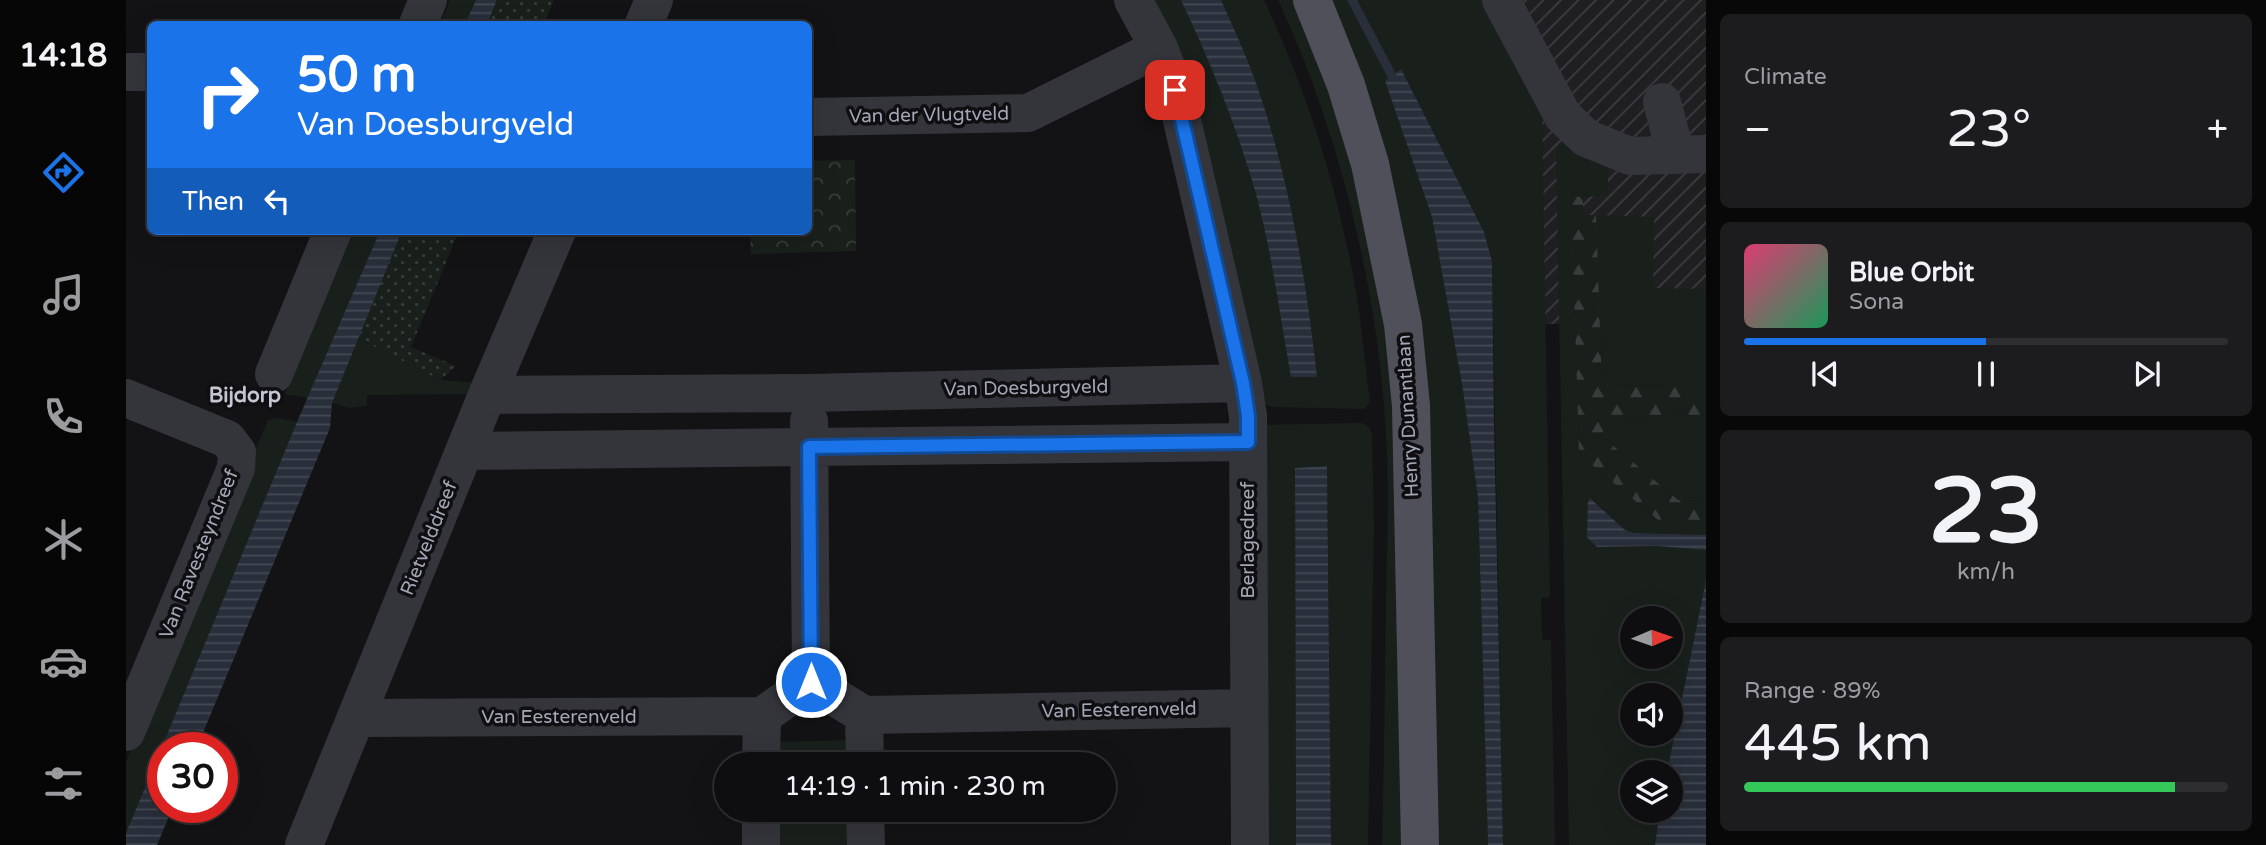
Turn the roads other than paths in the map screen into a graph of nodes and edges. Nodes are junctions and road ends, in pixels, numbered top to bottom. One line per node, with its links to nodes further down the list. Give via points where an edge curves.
1 (428, 0): 6 (street)
2 (654, 0): 7 (street)
3 (1133, 0): 8 (street, Berlagedreef)
4 (1312, 0): 38 (main road, Henry Dunantlaan, via 1346,85 1370,164 1403,324 1411,406)
5 (1501, 0): 13 (street, via 1563,116 1586,138 1630,156)
6 (419, 21)
7 (645, 21)
8 (1159, 48): 12 (street, Van der Vlugtveld, via 1028,113); 17 (street, Berlagedreef, via 1175,90)
9 (126, 72): 10 (street)
10 (147, 72)
11 (1662, 102): 13 (street)
12 (812, 117)
13 (1692, 160)
14 (331, 235): 16 (street)
15 (555, 235): 19 (street, Rietvelddreef)
16 (274, 374)
17 (1243, 383): 18 (street, Van Doesburgveld); 21 (street, Berlagedreef)
18 (809, 393): 19 (street, Van Doesburgveld); 22 (street)
19 (487, 395): 23 (street, Rietvelddreef)
20 (126, 398): 29 (street, Van Ravesteyndreef, via 227,439 237,452 236,468)
21 (1248, 442): 22 (street); 25 (street, Berlagedreef)
22 (809, 447): 23 (street); 24 (street)
23 (465, 450): 28 (street, Rietvelddreef)
24 (811, 682): 26 (street); 27 (street)
25 (1249, 708): 26 (street, Van Eesterenveld); 37 (street, Berlagedreef)
26 (864, 715): 31 (street)
27 (762, 716): 28 (street, Van Eesterenveld); 30 (street)
28 (356, 718): 34 (street, Rietvelddreef)
29 (126, 732)
30 (761, 752)
31 (865, 752)
32 (761, 822): 35 (street)
33 (865, 822): 36 (street)
34 (304, 845)
35 (761, 845)
36 (866, 845)
37 (1250, 845)
38 (1420, 845)

